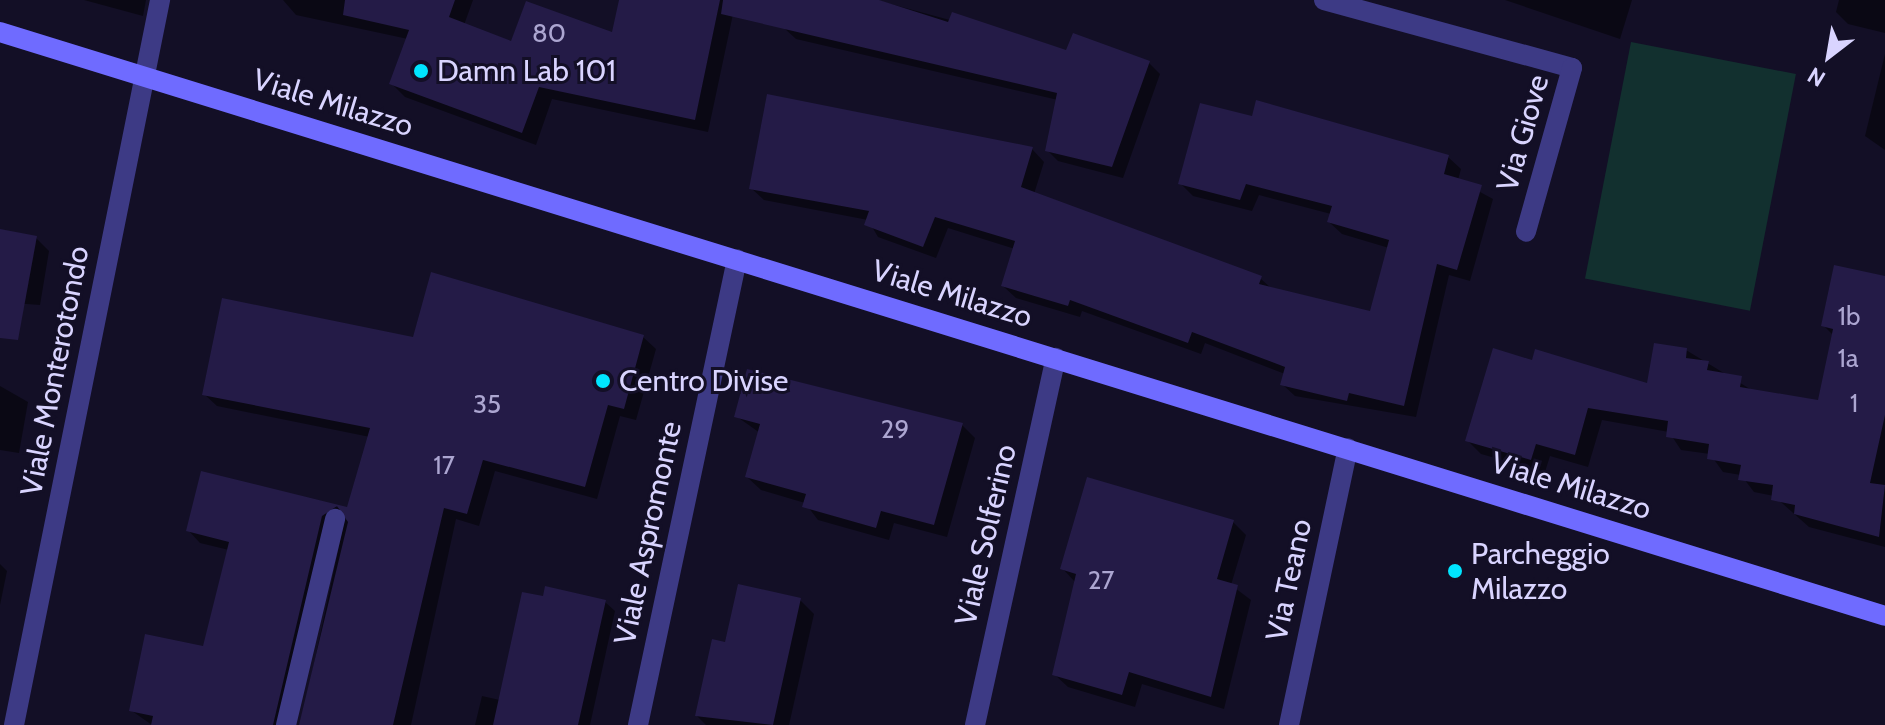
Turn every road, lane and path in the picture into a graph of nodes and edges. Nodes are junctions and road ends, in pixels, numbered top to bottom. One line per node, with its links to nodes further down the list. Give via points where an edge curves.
1 (160, 0): 4 (street, Viale Monterotondo)
2 (1324, 0): 5 (street, Via Giove, via 1572,68)
3 (0, 32): 4 (street, Viale Milazzo)
4 (144, 76): 6 (street, Viale Milazzo); 11 (street, Viale Monterotondo)
5 (1526, 232)
6 (737, 259): 7 (street, Viale Milazzo); 13 (street, Viale Aspromonte)
7 (1056, 358): 8 (street, Viale Milazzo); 14 (street, Viale Solferino)
8 (1348, 448): 10 (street, Viale Milazzo); 15 (street, Via Teano)
9 (335, 519): 12 (street)
10 (1885, 616)
11 (14, 725)
12 (286, 725)
13 (638, 725)
14 (975, 725)
15 (1289, 725)

